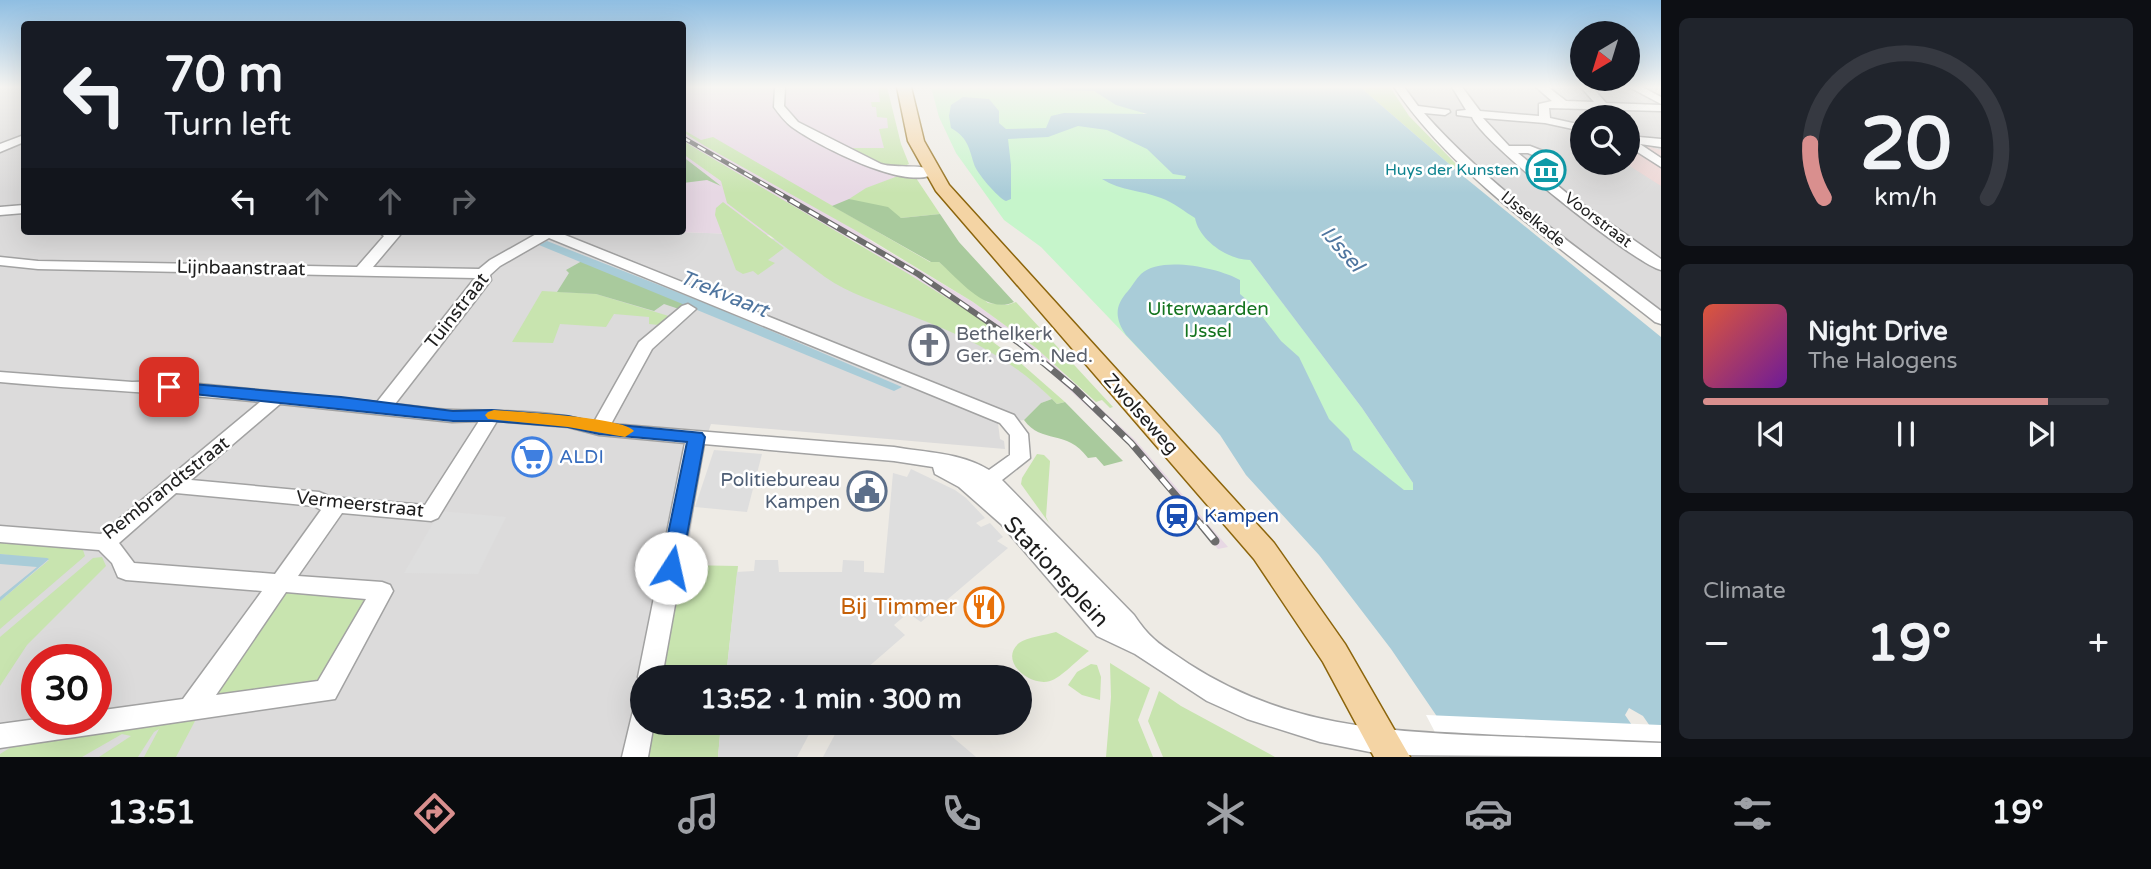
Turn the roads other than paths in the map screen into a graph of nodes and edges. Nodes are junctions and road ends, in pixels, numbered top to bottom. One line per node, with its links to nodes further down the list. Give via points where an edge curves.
1 (793, 122): 15 (street, via 877,167)
2 (912, 122): 15 (main road, Zwolseweg)
3 (1426, 122): 26 (street, IJsselkade, via 1524,212)
4 (1481, 122): 12 (street, Voorstraat)
5 (1552, 122): 6 (street)
6 (1570, 126)
7 (21, 139): 10 (street)
8 (1640, 141): 9 (street)
9 (1661, 143)
10 (2, 146)
11 (1640, 148): 14 (street)
12 (1507, 149): 13 (street, via 1530,150); 22 (street, Voorstraat)
13 (1552, 159)
14 (1661, 163)
15 (932, 172): 43 (main road, Zwolseweg, via 953,202 1264,551 1334,653)
16 (21, 209): 17 (street)
17 (0, 211)
18 (393, 235): 23 (street)
19 (541, 235): 24 (street, Tuinstraat)
20 (553, 235): 33 (street, via 1007,419 1019,434 1021,455)
21 (0, 261): 23 (street, Lijnbaanstraat)
22 (1661, 266)
23 (362, 271): 24 (street, Lijnbaanstraat)
24 (483, 274): 29 (street, Tuinstraat, via 473,294)
25 (688, 309): 31 (street, via 645,346)
26 (1661, 319)
27 (0, 377): 28 (street)
28 (277, 397): 29 (street); 34 (street, Rembrandtstraat)
29 (382, 408): 30 (street)
30 (489, 420): 31 (street, via 572,422); 35 (street, Vermeerstraat, via 431,513)
31 (599, 429): 32 (street)
32 (696, 437): 33 (street, Stationsplein, via 894,454 932,461); 39 (street)
33 (983, 484): 43 (street, Stationsplein, via 1107,631 1252,709)
34 (173, 486): 35 (street, Vermeerstraat, via 319,499); 37 (street, Rembrandtstraat)
35 (336, 505): 38 (street)
36 (0, 534): 37 (street, Rembrandtstraat)
37 (105, 542): 38 (street, via 126,571)
38 (278, 582): 40 (street); 40 (street, via 382,591 326,691)
39 (652, 665)
40 (191, 709): 42 (street)
41 (639, 735): 45 (street)
42 (0, 736)
43 (1389, 750): 44 (street, Stationsplein, via 1442,746)
44 (1661, 756)
45 (635, 757)

